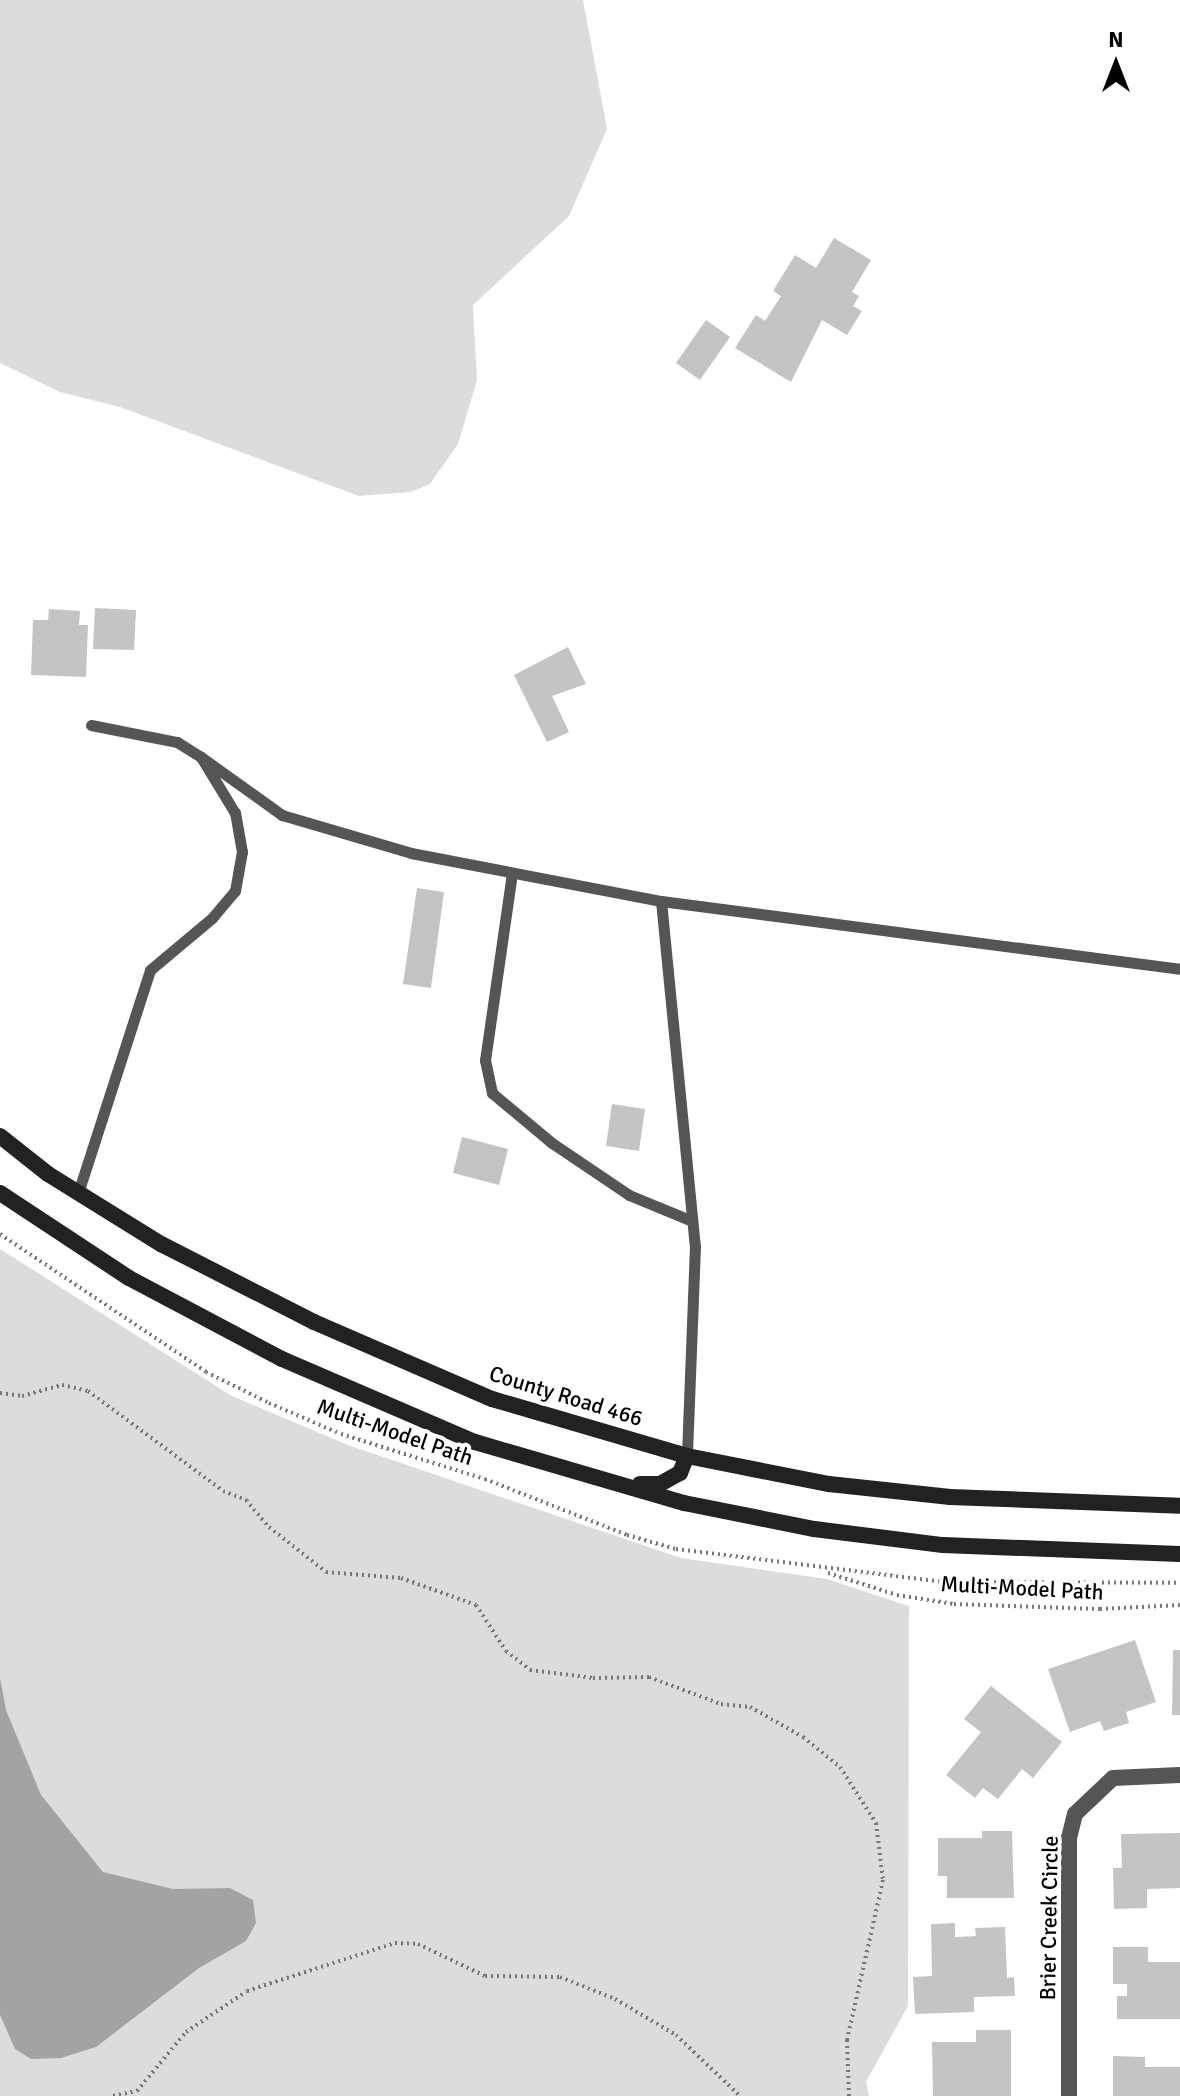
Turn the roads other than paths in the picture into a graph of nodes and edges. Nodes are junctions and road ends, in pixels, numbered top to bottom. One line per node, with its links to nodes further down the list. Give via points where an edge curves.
1 (91, 725): 2 (lane, via 177,742)
2 (201, 757): 3 (lane, via 282,815 411,853); 8 (lane, via 235,813 242,852 235,891 212,918 150,970)
3 (512, 873): 4 (lane); 9 (lane, via 485,1060 492,1093 552,1143 629,1195)
4 (661, 901): 5 (lane); 9 (lane)
5 (1180, 969)
6 (0, 1136): 8 (main road, County Road 466)
7 (0, 1193): 11 (main road, via 129,1278 282,1359 475,1442)
8 (78, 1193): 10 (main road, County Road 466, via 161,1244 314,1322 478,1393)
9 (692, 1221): 10 (lane, via 694,1364)
10 (687, 1456): 11 (main road, via 680,1473 660,1484); 12 (main road, County Road 466, via 829,1484 950,1497)
11 (623, 1485): 13 (main road, via 814,1529 943,1545)
12 (1180, 1506)
13 (1180, 1554)
14 (1180, 1775): 15 (street, Brier Creek Circle, via 1113,1778 1075,1814 1069,1838)
15 (1069, 2096)

